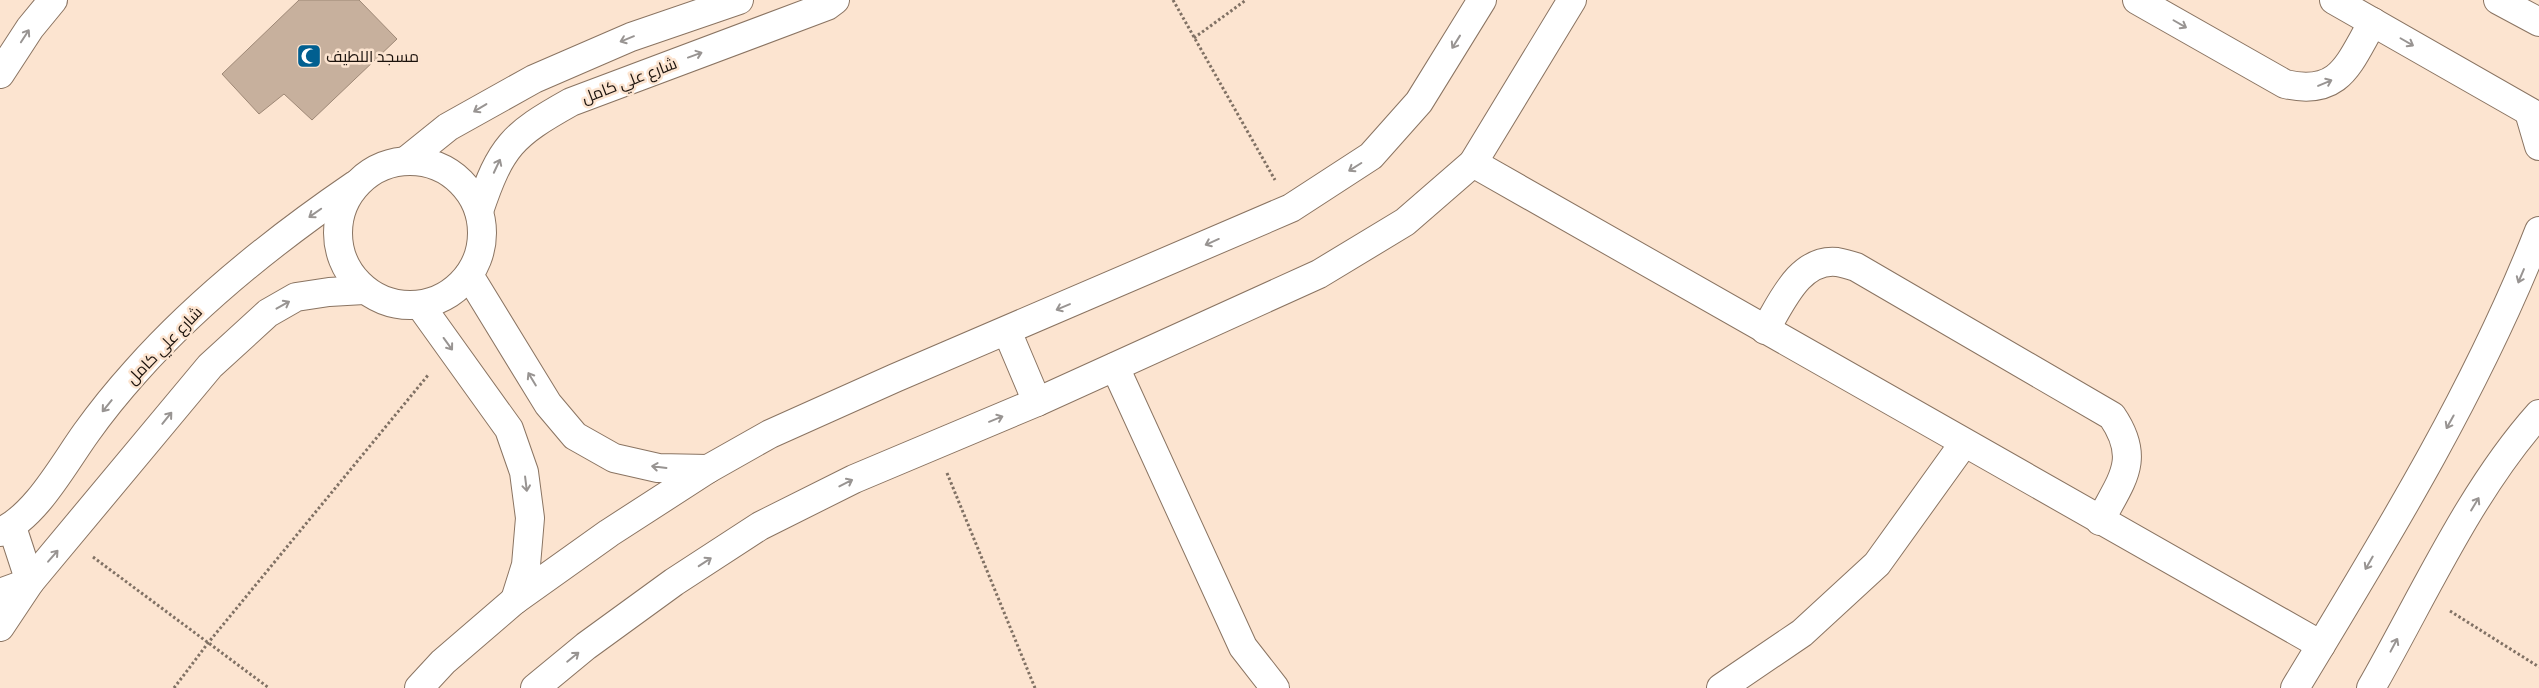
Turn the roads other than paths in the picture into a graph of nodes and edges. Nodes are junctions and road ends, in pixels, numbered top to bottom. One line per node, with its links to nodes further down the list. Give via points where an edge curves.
1 (53, 0): 11 (street, one-way to 1)
2 (740, 0): 14 (street, one-way to 14, via 632,37 534,79 448,127)
3 (1482, 0): 23 (street, one-way to 23, via 1419,102 1372,156 1291,208)
4 (1572, 0): 15 (street)
5 (2138, 0): 9 (street, one-way to 9, via 2285,84 2305,89 2325,84 2342,73)
6 (2334, 0): 9 (street)
7 (2498, 0): 10 (street)
8 (832, 2): 17 (street, شارع علي كامل, one-way to 8, via 499,159 516,137 538,121 571,102)
9 (2373, 22): 12 (street, one-way to 12)
10 (2539, 22)
11 (0, 74)
12 (2534, 115): 13 (street)
13 (2539, 146)
14 (407, 160): 16 (street, via 378,167); 17 (street, via 438,166 464,184)
15 (1474, 163): 22 (street); 24 (street, via 1405,222 1319,274)
16 (355, 185): 20 (street, via 340,211 337,239 345,267); 30 (street, شارع علي كامل, one-way to 30, via 266,248 201,306 136,371 29,511)
17 (479, 211): 19 (street, via 482,244)
18 (2539, 231): 35 (street, one-way to 35, via 2501,321 2453,416)
19 (469, 275): 21 (street, via 448,295); 28 (street, one-way to 19, via 658,468 614,458 575,436 548,404)
20 (364, 290): 21 (street, via 390,303); 31 (street, one-way to 20, via 210,366 268,313 296,297)
21 (420, 305): 33 (street, one-way to 33, via 509,429 524,472 530,518 526,565)
22 (1765, 330): 27 (street); 29 (street, via 1799,277 1815,265 1836,262 1856,267 2112,416 2123,432 2128,452 2126,471)
23 (1007, 331): 25 (street); 28 (street, via 779,430)
24 (1115, 367): 25 (street); 38 (street, via 1243,647)
25 (1038, 402): 37 (street, one-way to 25, via 674,582 760,526 854,479)
26 (2539, 414): 41 (street, one-way to 26, via 2422,593 2492,476)
27 (1964, 443): 29 (street); 39 (street, via 1877,564 1802,633)
28 (708, 470): 33 (street, via 609,532)
29 (2100, 521): 35 (street)
30 (6, 530): 31 (street)
31 (30, 582): 32 (street); 34 (street)
32 (0, 593)
33 (515, 600): 36 (street)
34 (0, 627)
35 (2321, 645): 40 (street)
36 (418, 688)
37 (535, 688)
38 (1275, 688)
39 (1721, 688)
40 (2294, 688)
41 (2371, 688)

